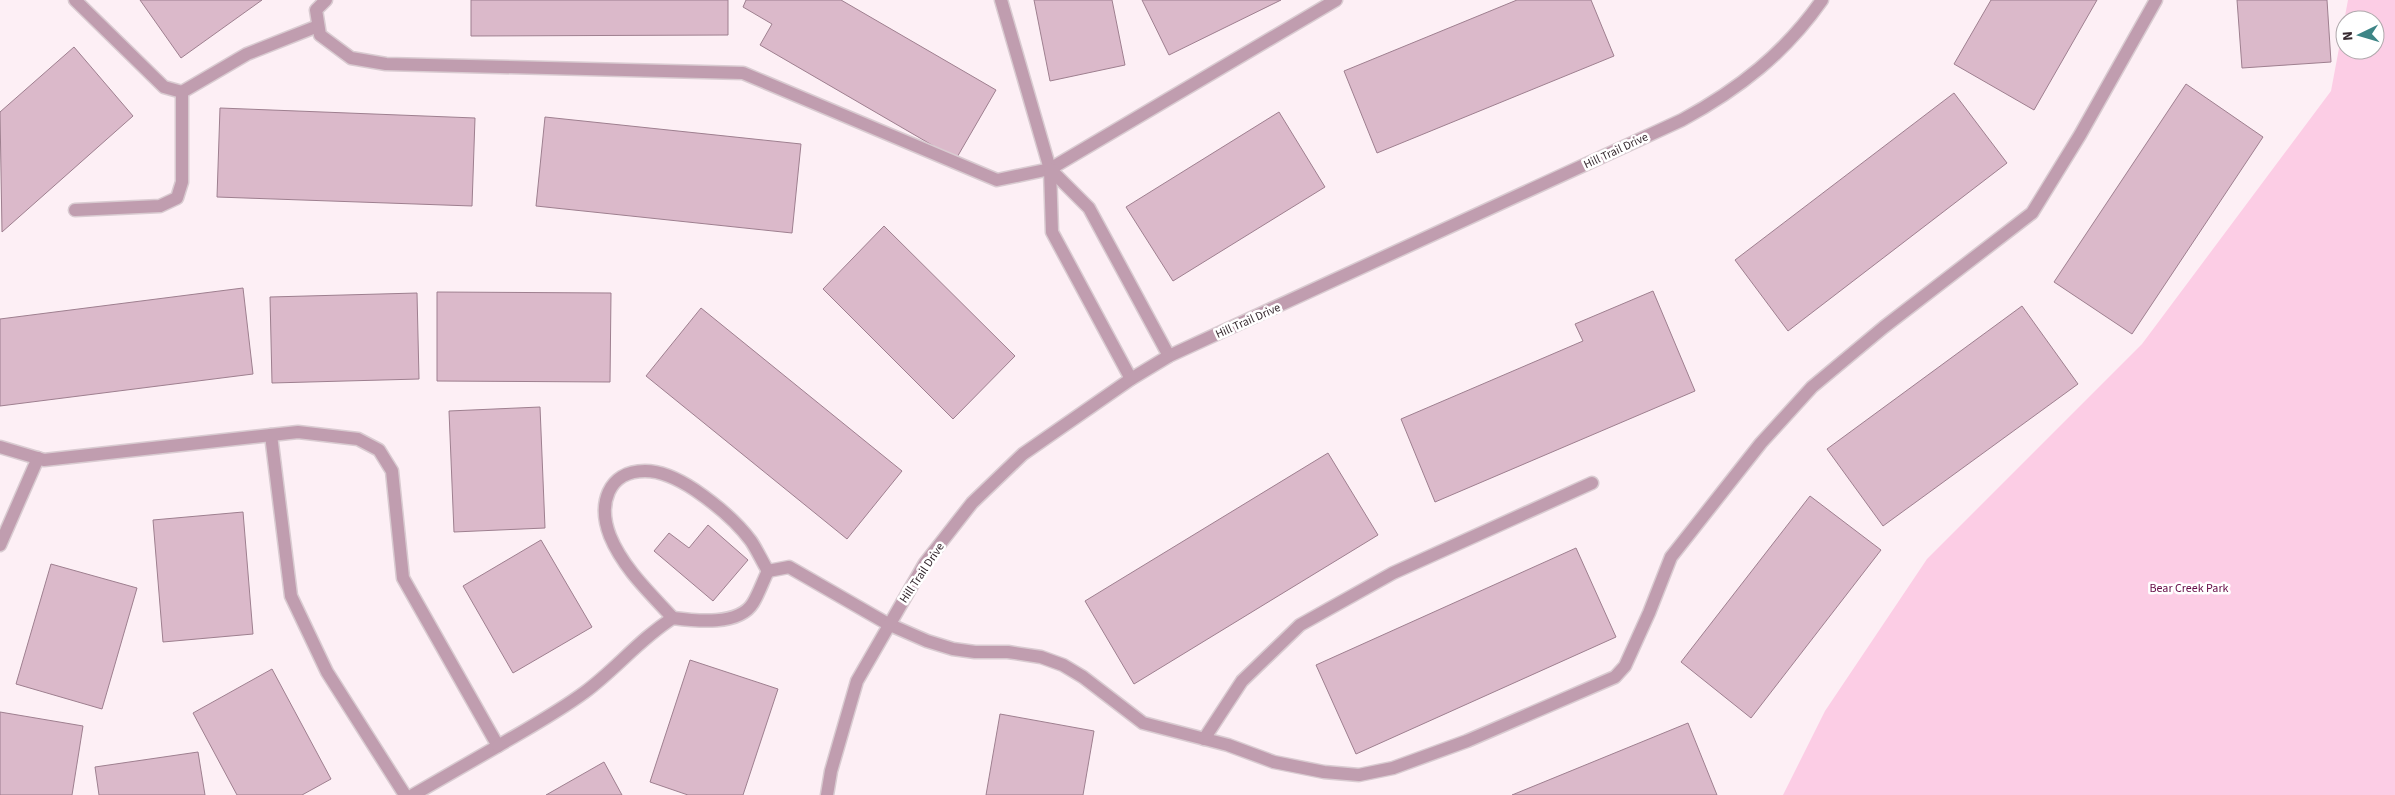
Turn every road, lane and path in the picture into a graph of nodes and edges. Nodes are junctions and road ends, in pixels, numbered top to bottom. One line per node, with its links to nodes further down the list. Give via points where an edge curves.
1 (75, 0): 8 (street, via 164,87)
2 (326, 0): 7 (street, via 316,10)
3 (1001, 0): 9 (street)
4 (1336, 0): 9 (street)
5 (1822, 0): 11 (street, Hill Trail Drive, via 1781,51 1720,100 1318,290)
6 (2156, 0): 21 (street, via 2032,213 1812,387 1761,443 1671,557 1625,666 1615,677 1467,742 1393,768 1359,775 1274,762 1228,744)
7 (318, 26): 8 (street, via 247,54); 9 (street, via 320,35 352,58 386,64 743,73 997,180)
8 (182, 92): 10 (street, via 182,182 177,198 160,206)
9 (1050, 169): 11 (street, via 1089,208); 12 (street, via 1052,232)
10 (75, 210)
11 (1169, 356): 12 (street, Hill Trail Drive)
12 (1131, 380): 20 (street, Hill Trail Drive, via 1022,454 972,503 925,563)
13 (272, 435): 15 (street, via 44,460); 22 (street, via 298,432 358,439 379,450 392,471 403,578); 23 (street, via 291,596 327,672)
14 (0, 447): 15 (street)
15 (38, 458): 17 (street)
16 (1592, 483): 21 (street, via 1393,573 1300,626 1242,681)
17 (0, 545)
18 (768, 571): 19 (street, via 752,605 736,617 694,621); 19 (street, via 745,534 695,490 666,474 646,471 625,474 609,487 604,508 610,536 627,567); 20 (street, via 789,567)
19 (673, 618): 22 (street, via 656,629 585,692)
20 (888, 624): 21 (street, via 953,649 1041,657 1063,665 1143,723); 25 (street, Hill Trail Drive, via 857,681)
21 (1204, 739)
22 (498, 746): 24 (street)
23 (406, 795)
24 (414, 795)
25 (827, 795)

